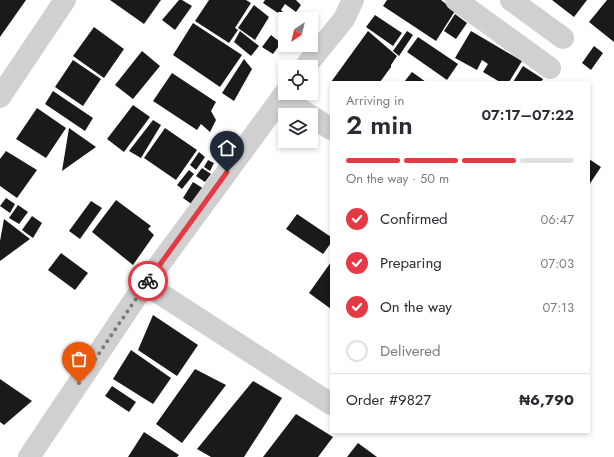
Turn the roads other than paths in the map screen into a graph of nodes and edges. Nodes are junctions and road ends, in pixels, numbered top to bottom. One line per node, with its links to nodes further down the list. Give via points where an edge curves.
1 (65, 0): 8 (street)
2 (354, 0): 6 (street, via 344,19)
3 (456, 0): 7 (street)
4 (511, 0): 5 (street)
5 (563, 38)
6 (312, 60)
7 (550, 68)
8 (0, 97)
9 (279, 100): 14 (street)
10 (289, 100): 11 (street)
11 (300, 108)
12 (318, 121): 13 (street)
13 (330, 128)
14 (145, 284): 15 (street); 16 (street)
15 (330, 403)
16 (29, 457)

